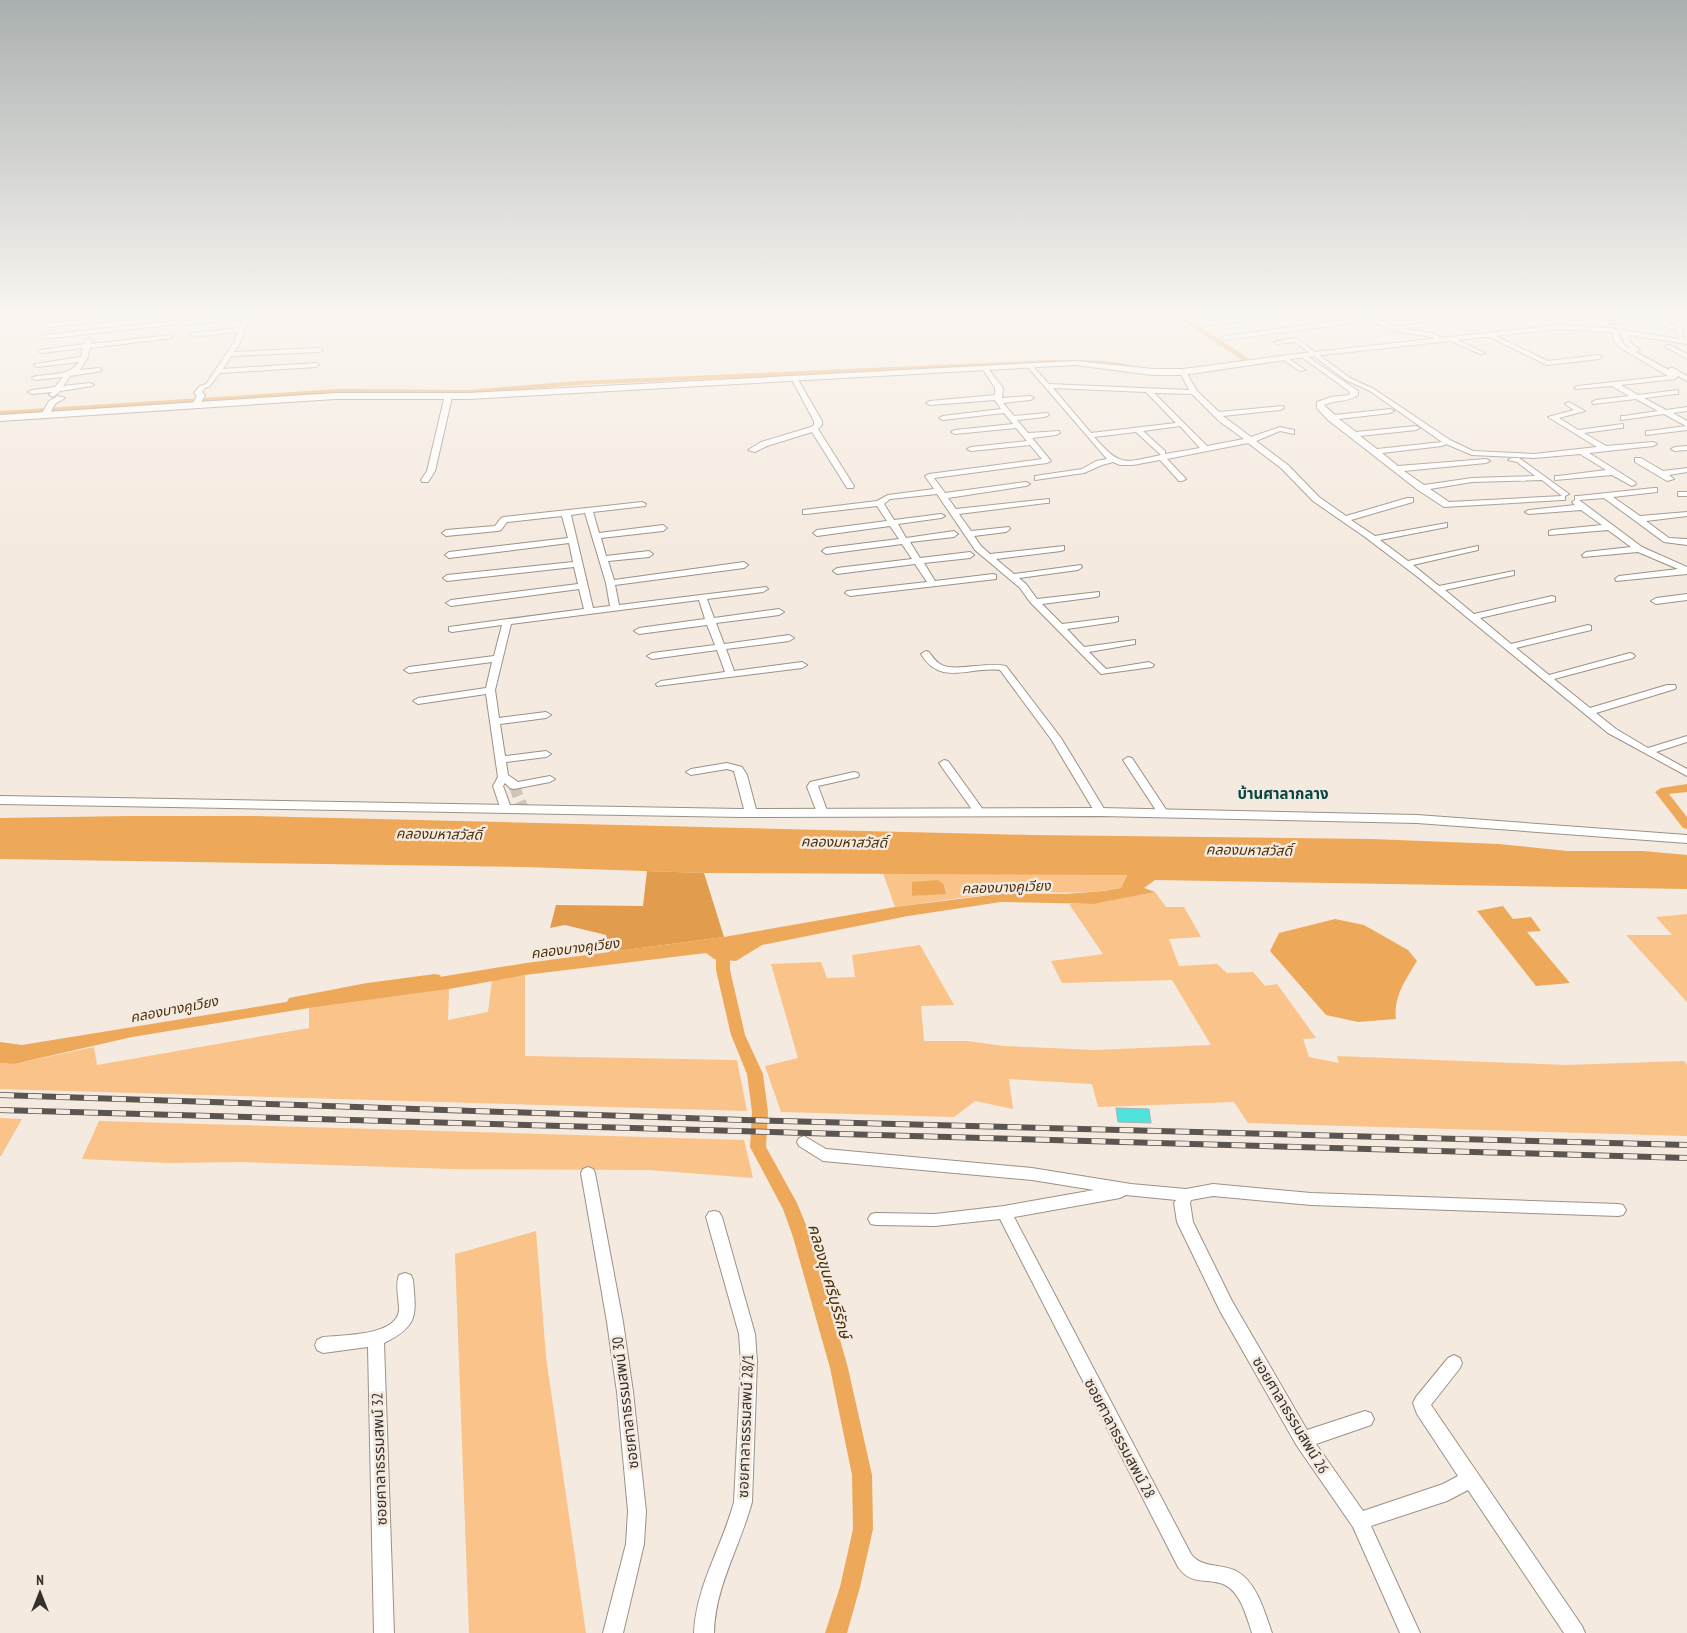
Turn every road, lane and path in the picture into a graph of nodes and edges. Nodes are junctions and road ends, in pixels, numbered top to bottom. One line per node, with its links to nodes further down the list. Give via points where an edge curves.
1 (58, 390): 23 (street)
2 (67, 390): 17 (street)
3 (74, 390): 17 (street)
4 (209, 390): 21 (street)
5 (572, 390): 19 (street)
6 (801, 390): 43 (street, via 818,422)
7 (999, 390): 22 (street)
8 (1050, 390): 50 (street)
9 (1148, 390): 38 (street)
10 (1153, 390): 15 (street)
11 (1353, 390): 36 (street, via 1352,397 1320,408)
12 (1372, 390): 64 (street, via 1459,449 1472,453 1526,456)
13 (1625, 390): 18 (street)
14 (32, 392): 23 (street)
15 (1194, 392): 31 (street)
16 (1675, 392): 18 (street)
17 (65, 393): 23 (street); 23 (street)
18 (1637, 396): 24 (street); 30 (street)
19 (448, 397): 21 (street); 77 (street)
20 (1030, 398): 22 (street)
21 (199, 399): 23 (street)
22 (998, 399): 25 (street); 32 (street)
23 (50, 402): 34 (street)
24 (1596, 402)
25 (930, 403)
26 (1569, 404): 47 (street, via 1581,411 1552,417)
27 (1280, 408): 31 (street)
28 (1687, 409): 30 (street)
29 (1390, 411): 36 (street)
30 (1665, 412): 37 (street); 41 (street)
31 (1217, 414): 53 (street)
32 (1010, 415): 33 (street); 35 (street); 39 (street)
33 (1045, 415)
34 (0, 418)
35 (943, 418)
36 (1331, 418): 51 (street)
37 (1624, 418)
38 (1182, 424): 44 (street); 57 (street)
39 (1018, 426): 45 (street); 52 (street)
40 (1620, 426): 47 (street)
41 (1687, 426): 49 (street)
42 (1416, 428): 51 (street)
43 (814, 429): 61 (street); 80 (street)
44 (1137, 429): 50 (street); 65 (street)
45 (955, 432)
46 (1291, 432): 53 (street, via 1280,429)
47 (1577, 432): 59 (street)
48 (1056, 433): 52 (street)
49 (1649, 433)
50 (1088, 435): 66 (street)
51 (1352, 435): 63 (street)
52 (1026, 436): 54 (street)
53 (1251, 440): 65 (street); 98 (street, via 1316,499)
54 (1032, 443): 62 (street); 83 (street, via 1047,461 929,476)
55 (1442, 444): 63 (street)
56 (1653, 444): 59 (street)
57 (1203, 446)
58 (1687, 448): 60 (street)
59 (1605, 449): 64 (street)
60 (1675, 449)
61 (752, 450)
62 (971, 450)
63 (1374, 452): 68 (street)
64 (1583, 452): 70 (street)
65 (1162, 456): 66 (street, via 1126,464); 75 (street)
66 (1112, 460): 72 (street, via 1084,471)
67 (1638, 460): 71 (street)
68 (1396, 469): 73 (street, via 1519,460); 81 (street)
69 (1687, 470): 71 (street)
70 (1614, 472): 74 (street); 79 (street)
71 (1661, 474): 76 (street)
72 (1038, 478)
73 (1542, 478): 81 (street, via 1472,480); 85 (street)
74 (1558, 478)
75 (1182, 479)
76 (1670, 479)
77 (425, 480)
78 (1026, 484): 83 (street)
79 (1632, 484)
80 (850, 486)
81 (1421, 488): 85 (street, via 1447,504)
82 (1654, 490): 84 (street)
83 (940, 493): 89 (street, via 888,497); 94 (street)
84 (1606, 495): 88 (street); 99 (street)
85 (1564, 496): 88 (street)
86 (1410, 500): 98 (street)
87 (1046, 501): 94 (street)
88 (1579, 502): 95 (street); 102 (street)
89 (879, 503): 93 (street); 100 (street)
90 (642, 504): 91 (street)
91 (588, 510): 92 (street); 110 (street)
92 (566, 512): 107 (street, via 504,520 498,528); 112 (street)
93 (806, 512)
94 (954, 512): 109 (street)
95 (1529, 512)
96 (1687, 514): 99 (street)
97 (941, 516): 100 (street)
98 (1345, 519): 111 (street)
99 (1640, 519): 114 (street, via 1667,540)
100 (892, 522): 106 (street); 113 (street)
101 (1444, 525): 111 (street)
102 (1609, 527): 105 (street); 117 (street)
103 (662, 528): 110 (street)
104 (1006, 529): 109 (street)
105 (1552, 532)
106 (817, 533)
107 (446, 534)
108 (954, 534): 113 (street)
109 (968, 534): 123 (street)
110 (596, 536): 124 (street)
111 (1374, 539): 127 (street)
112 (571, 540): 121 (street); 126 (street)
113 (904, 540): 118 (street); 125 (street)
114 (1687, 542)
115 (1061, 548): 123 (street)
116 (1475, 548): 127 (street)
117 (1639, 549): 122 (street); 131 (street)
118 (826, 551)
119 (649, 554): 124 (street)
120 (970, 554): 125 (street)
121 (449, 555)
122 (1586, 555)
123 (988, 557): 133 (street)
124 (603, 559): 137 (street)
125 (917, 560): 130 (street); 138 (street)
126 (576, 564): 135 (street); 139 (street)
127 (1406, 564): 140 (street)
128 (744, 565): 137 (street)
129 (1078, 567): 133 (street)
130 (837, 570)
131 (1687, 571): 136 (street)
132 (1511, 573): 140 (street)
133 (1011, 576): 148 (street)
134 (993, 577): 138 (street)
135 (447, 578)
136 (1619, 579)
137 (610, 583): 150 (street)
138 (933, 584): 142 (street)
139 (582, 586): 149 (street); 151 (street)
140 (1437, 588): 153 (street)
141 (764, 589): 144 (street)
142 (850, 594)
143 (1096, 594): 148 (street)
144 (702, 597): 150 (street); 155 (street)
145 (1687, 597): 147 (street)
146 (1552, 599): 153 (street)
147 (1656, 600)
148 (1035, 602): 157 (street)
149 (451, 603)
150 (616, 608): 151 (street)
151 (589, 611): 156 (street)
152 (779, 612): 155 (street)
153 (1473, 617): 164 (street)
154 (1115, 619): 157 (street)
155 (710, 621): 160 (street); 163 (street)
156 (507, 623): 159 (street); 169 (street)
157 (1060, 627): 165 (street)
158 (1588, 628): 164 (street)
159 (452, 629)
160 (639, 631)
161 (789, 638): 163 (street)
162 (1132, 642): 165 (street)
163 (720, 647): 167 (street); 173 (street)
164 (1508, 647): 174 (street)
165 (1082, 650): 171 (street, via 1104,672)
166 (926, 654): 195 (street, via 939,668 1003,668 1056,738)
167 (652, 656)
168 (1630, 656): 174 (street)
169 (497, 658): 172 (street); 177 (street)
170 (802, 665): 173 (street)
171 (1149, 665)
172 (409, 670)
173 (730, 674): 175 (street)
174 (1547, 678): 179 (street)
175 (661, 684)
176 (1671, 688): 179 (street)
177 (490, 690): 178 (street); 181 (street)
178 (418, 701)
179 (1588, 712): 183 (street, via 1633,745)
180 (546, 716): 181 (street)
181 (495, 722): 185 (street)
182 (1686, 741): 183 (street)
183 (1648, 751): 189 (street)
184 (546, 754): 185 (street)
185 (500, 760): 191 (street)
186 (1128, 760): 199 (street)
187 (944, 762): 198 (street)
188 (691, 772): 196 (street, via 728,766 738,769)
189 (1687, 773)
190 (854, 775): 197 (street, via 814,784 812,787)
191 (503, 777): 192 (street, via 514,786); 194 (street, via 498,786)
192 (550, 779)
193 (0, 800): 194 (street)
194 (504, 808): 196 (street)
195 (1100, 812): 198 (street); 199 (street)
196 (751, 813): 197 (street)
197 (822, 813): 198 (street)
198 (980, 813)
199 (1163, 813): 200 (street, via 1417,819)
200 (1686, 839)
201 (804, 1142): 203 (street, via 823,1155 1032,1174)
202 (588, 1173): 218 (street, ซอยศาลาธรรมสพน์ 30, via 625,1392 636,1511 635,1544)
203 (1132, 1190): 204 (street); 206 (street)
204 (1186, 1195): 205 (street, via 1213,1190 1311,1199); 214 (street, ซอยศาลาธรรมสพน์ 26, via 1182,1203 1185,1222 1226,1306)
205 (1618, 1210)
206 (1004, 1212): 208 (street, via 935,1220); 220 (street, ซอยศาลาธรรมสพน์ 28, via 1179,1550 1195,1569 1235,1580 1252,1602)
207 (714, 1216): 219 (street, ซอยศาลาธรรมสพน์ 28/1, via 748,1334 749,1361 739,1521 710,1591 703,1616)
208 (876, 1219)
209 (406, 1280): 210 (street, via 407,1315 404,1322 397,1330)
210 (376, 1339): 211 (street); 217 (street, ซอยศาลาธรรมสพน์ 32)
211 (323, 1345)
212 (1454, 1363): 215 (street, via 1422,1402)
213 (1365, 1419): 214 (street)
214 (1303, 1440): 216 (street, ซอยศาลาธรรมสพน์ 26)
215 (1471, 1478): 216 (street, via 1447,1492); 222 (street)
216 (1359, 1521): 221 (street, ซอยศาลาธรรมสพน์ 26)
217 (384, 1633)
218 (613, 1633)
219 (704, 1633)
220 (1262, 1633)
221 (1410, 1633)
222 (1575, 1633)

